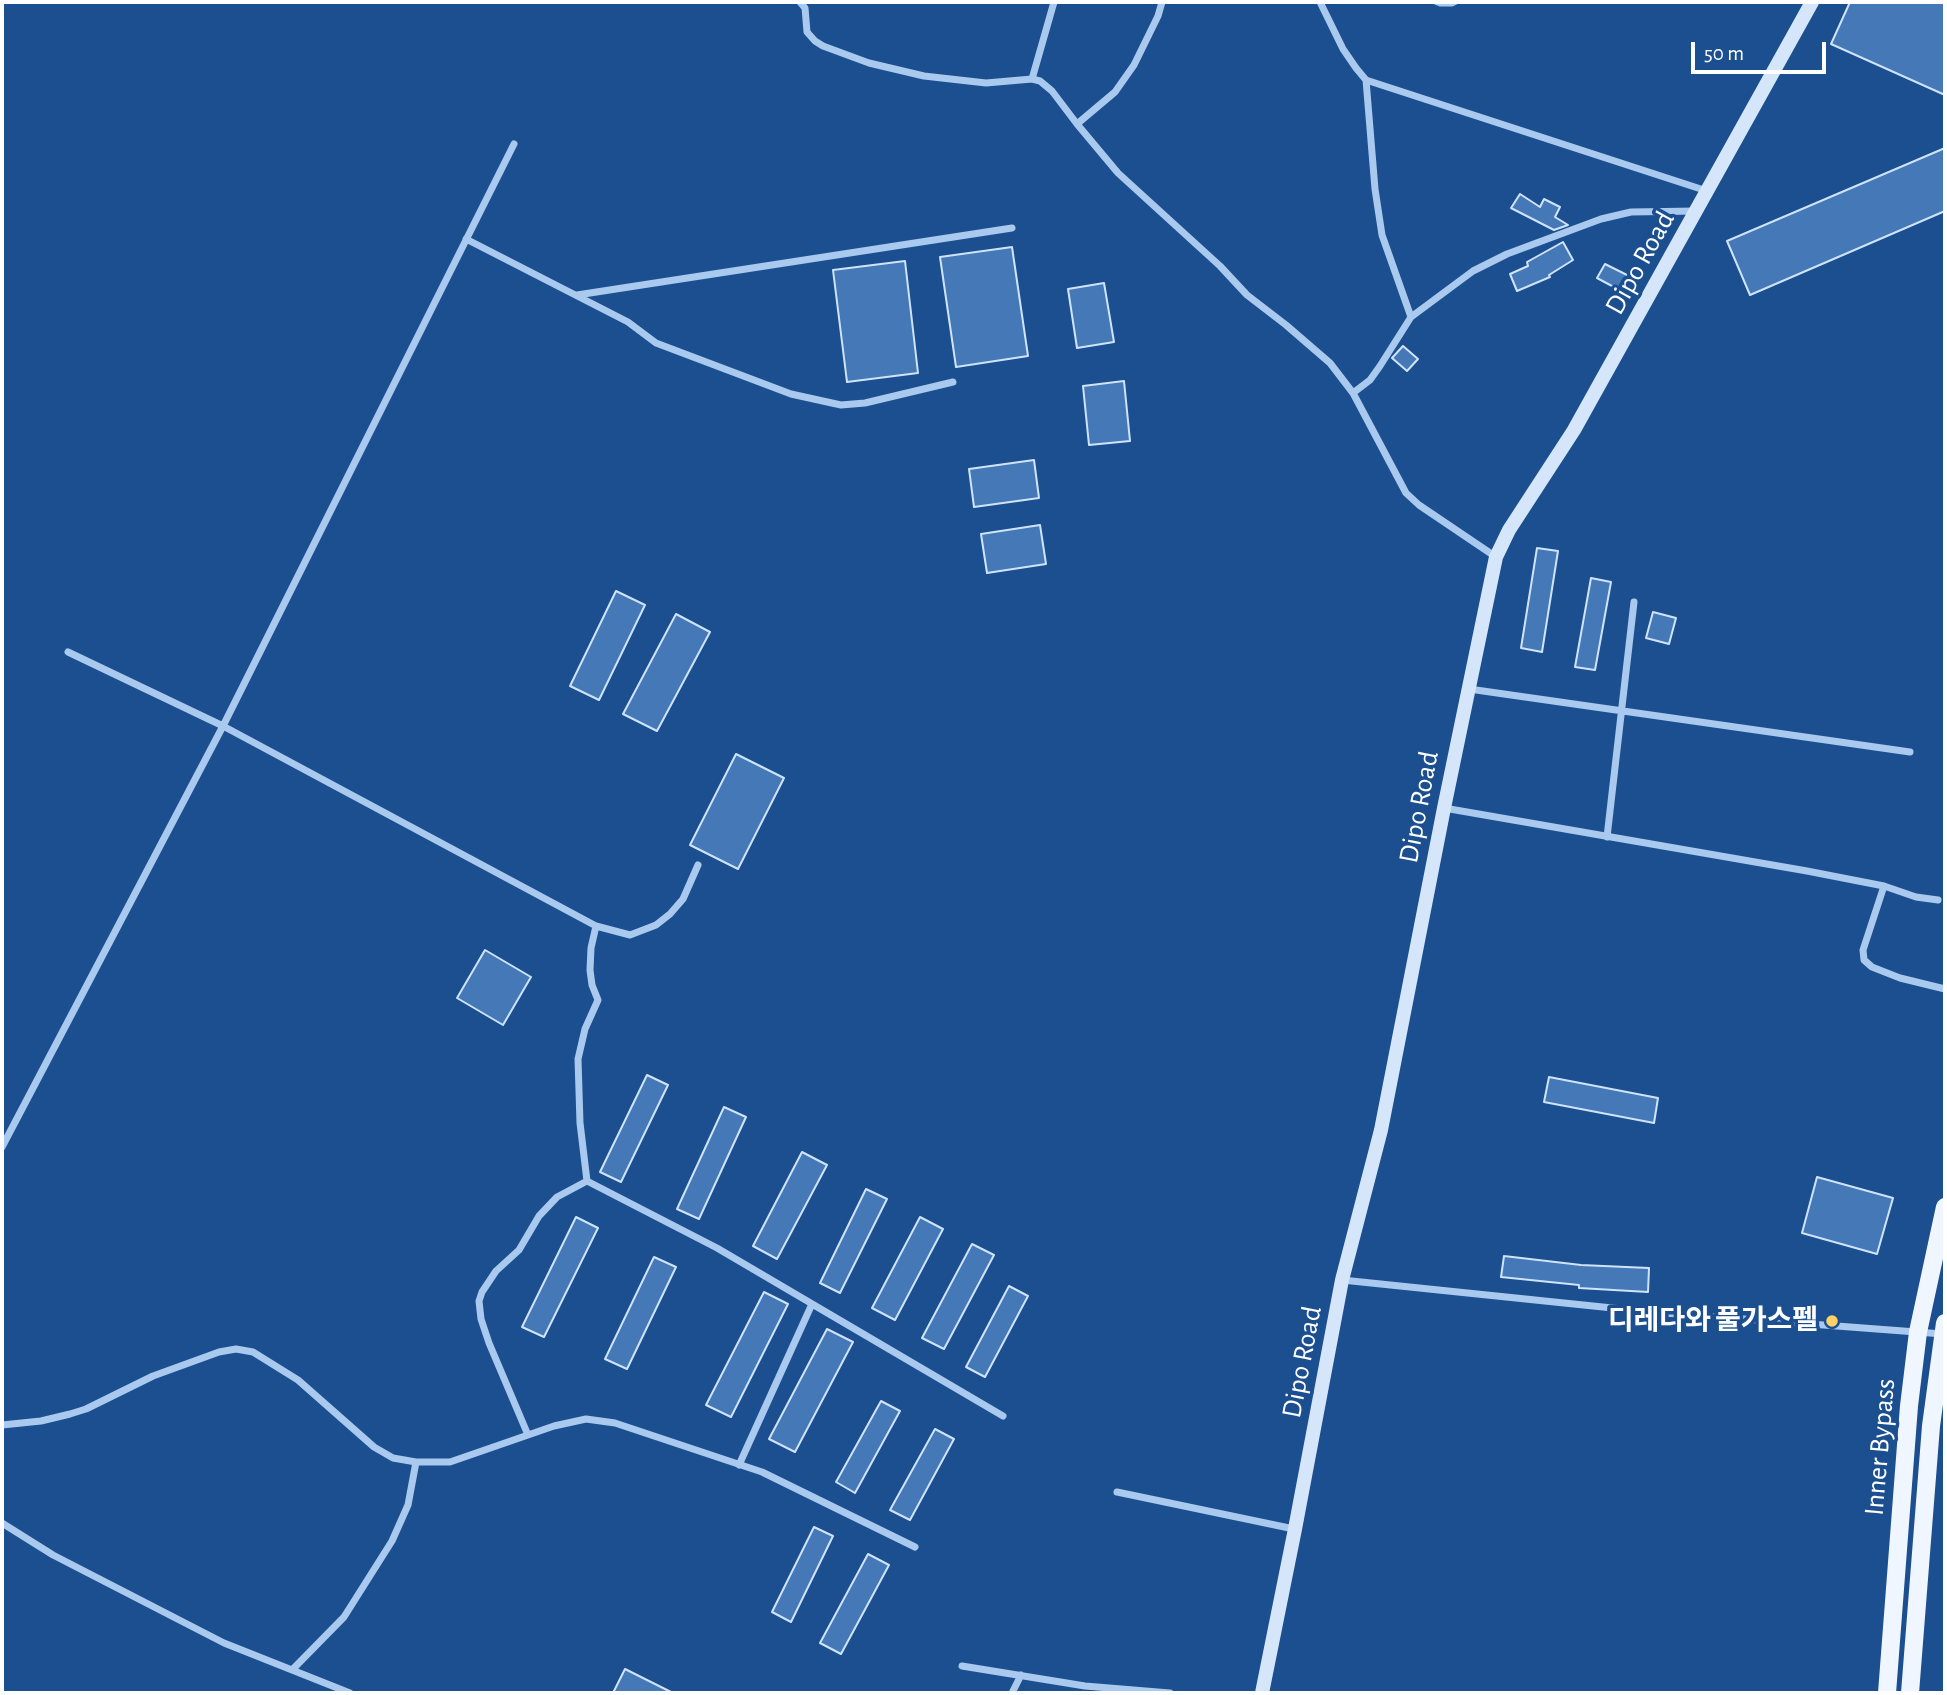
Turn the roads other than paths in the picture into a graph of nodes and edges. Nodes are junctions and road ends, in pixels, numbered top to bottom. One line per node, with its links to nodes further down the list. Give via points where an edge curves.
1 (1054, 2): 8 (street)
2 (1162, 2): 10 (street, via 1128,74 1115,92)
3 (1320, 2): 9 (street, via 1343,49)
4 (1435, 2): 5 (lane)
5 (1456, 2)
6 (1812, 2): 12 (main road, Dipo Road)
7 (805, 4): 8 (street, via 807,32 815,41 869,63 924,76 986,83)
8 (1032, 79): 10 (street, via 1052,91)
9 (1366, 80): 12 (street); 17 (street, via 1382,234)
10 (1077, 124): 19 (street, via 1118,173 1247,295 1330,363)
11 (514, 144): 15 (street)
12 (1707, 191): 13 (main road, Dipo Road)
13 (1697, 211): 17 (street, via 1631,212 1601,219 1473,271); 20 (main road, Dipo Road, via 1574,430)
14 (1012, 228): 16 (street)
15 (466, 239): 16 (street); 25 (street)
16 (576, 295): 18 (street, via 628,322 656,343 791,394 841,405)
17 (1411, 317): 19 (street, via 1370,380)
18 (953, 382)
19 (1353, 393): 20 (street, via 1406,493)
20 (1496, 557): 23 (main road, Dipo Road)
21 (1634, 602): 24 (street)
22 (68, 652): 25 (street)
23 (1469, 688): 24 (street); 27 (main road, Dipo Road)
24 (1622, 710): 26 (street); 28 (street)
25 (223, 726): 32 (street); 34 (street)
26 (1910, 752)
27 (1444, 808): 28 (street); 37 (main road, Dipo Road, via 1381,1130)
28 (1608, 836): 30 (street)
29 (698, 865): 32 (street, via 683,899 656,925 629,935)
30 (1884, 886): 31 (street); 33 (street, via 1863,950 1864,960 1900,978)
31 (1938, 900)
32 (596, 926): 35 (street, via 590,970 598,1000 578,1059)
33 (1945, 989)
34 (2, 1147)
35 (587, 1181): 38 (street, via 718,1248); 43 (street, via 557,1197 539,1216 479,1301 481,1320)
36 (1945, 1207): 40 (main road, Inner Bypass)
37 (1342, 1280): 40 (street, via 1651,1312); 48 (main road, Dipo Road)
38 (812, 1304): 38 (street, via 947,1385 1003,1416 895,1353); 45 (street)
39 (1944, 1329): 40 (street); 41 (main road, Inner Bypass)
40 (1918, 1332): 58 (main road, Inner Bypass)
41 (1939, 1412): 59 (main road, Inner Bypass)
42 (2, 1425): 44 (street, via 71,1414 153,1376 236,1349 253,1352 298,1380 374,1447 393,1458)
43 (528, 1435): 44 (street, via 450,1462); 45 (street, via 586,1419 615,1423)
44 (416, 1462): 51 (street, via 408,1505 392,1541 344,1617)
45 (739, 1465): 49 (street)
46 (1117, 1492): 48 (street)
47 (2, 1522): 51 (street, via 53,1555 224,1643)
48 (1295, 1529): 57 (main road, Dipo Road)
49 (915, 1547)
50 (962, 1666): 52 (street)
51 (293, 1670): 54 (street)
52 (1021, 1675): 53 (street); 55 (street)
53 (1085, 1689): 56 (street)
54 (351, 1693)
55 (1012, 1693)
56 (1170, 1693)
57 (1262, 1693)
58 (1887, 1693)
59 (1910, 1693)

